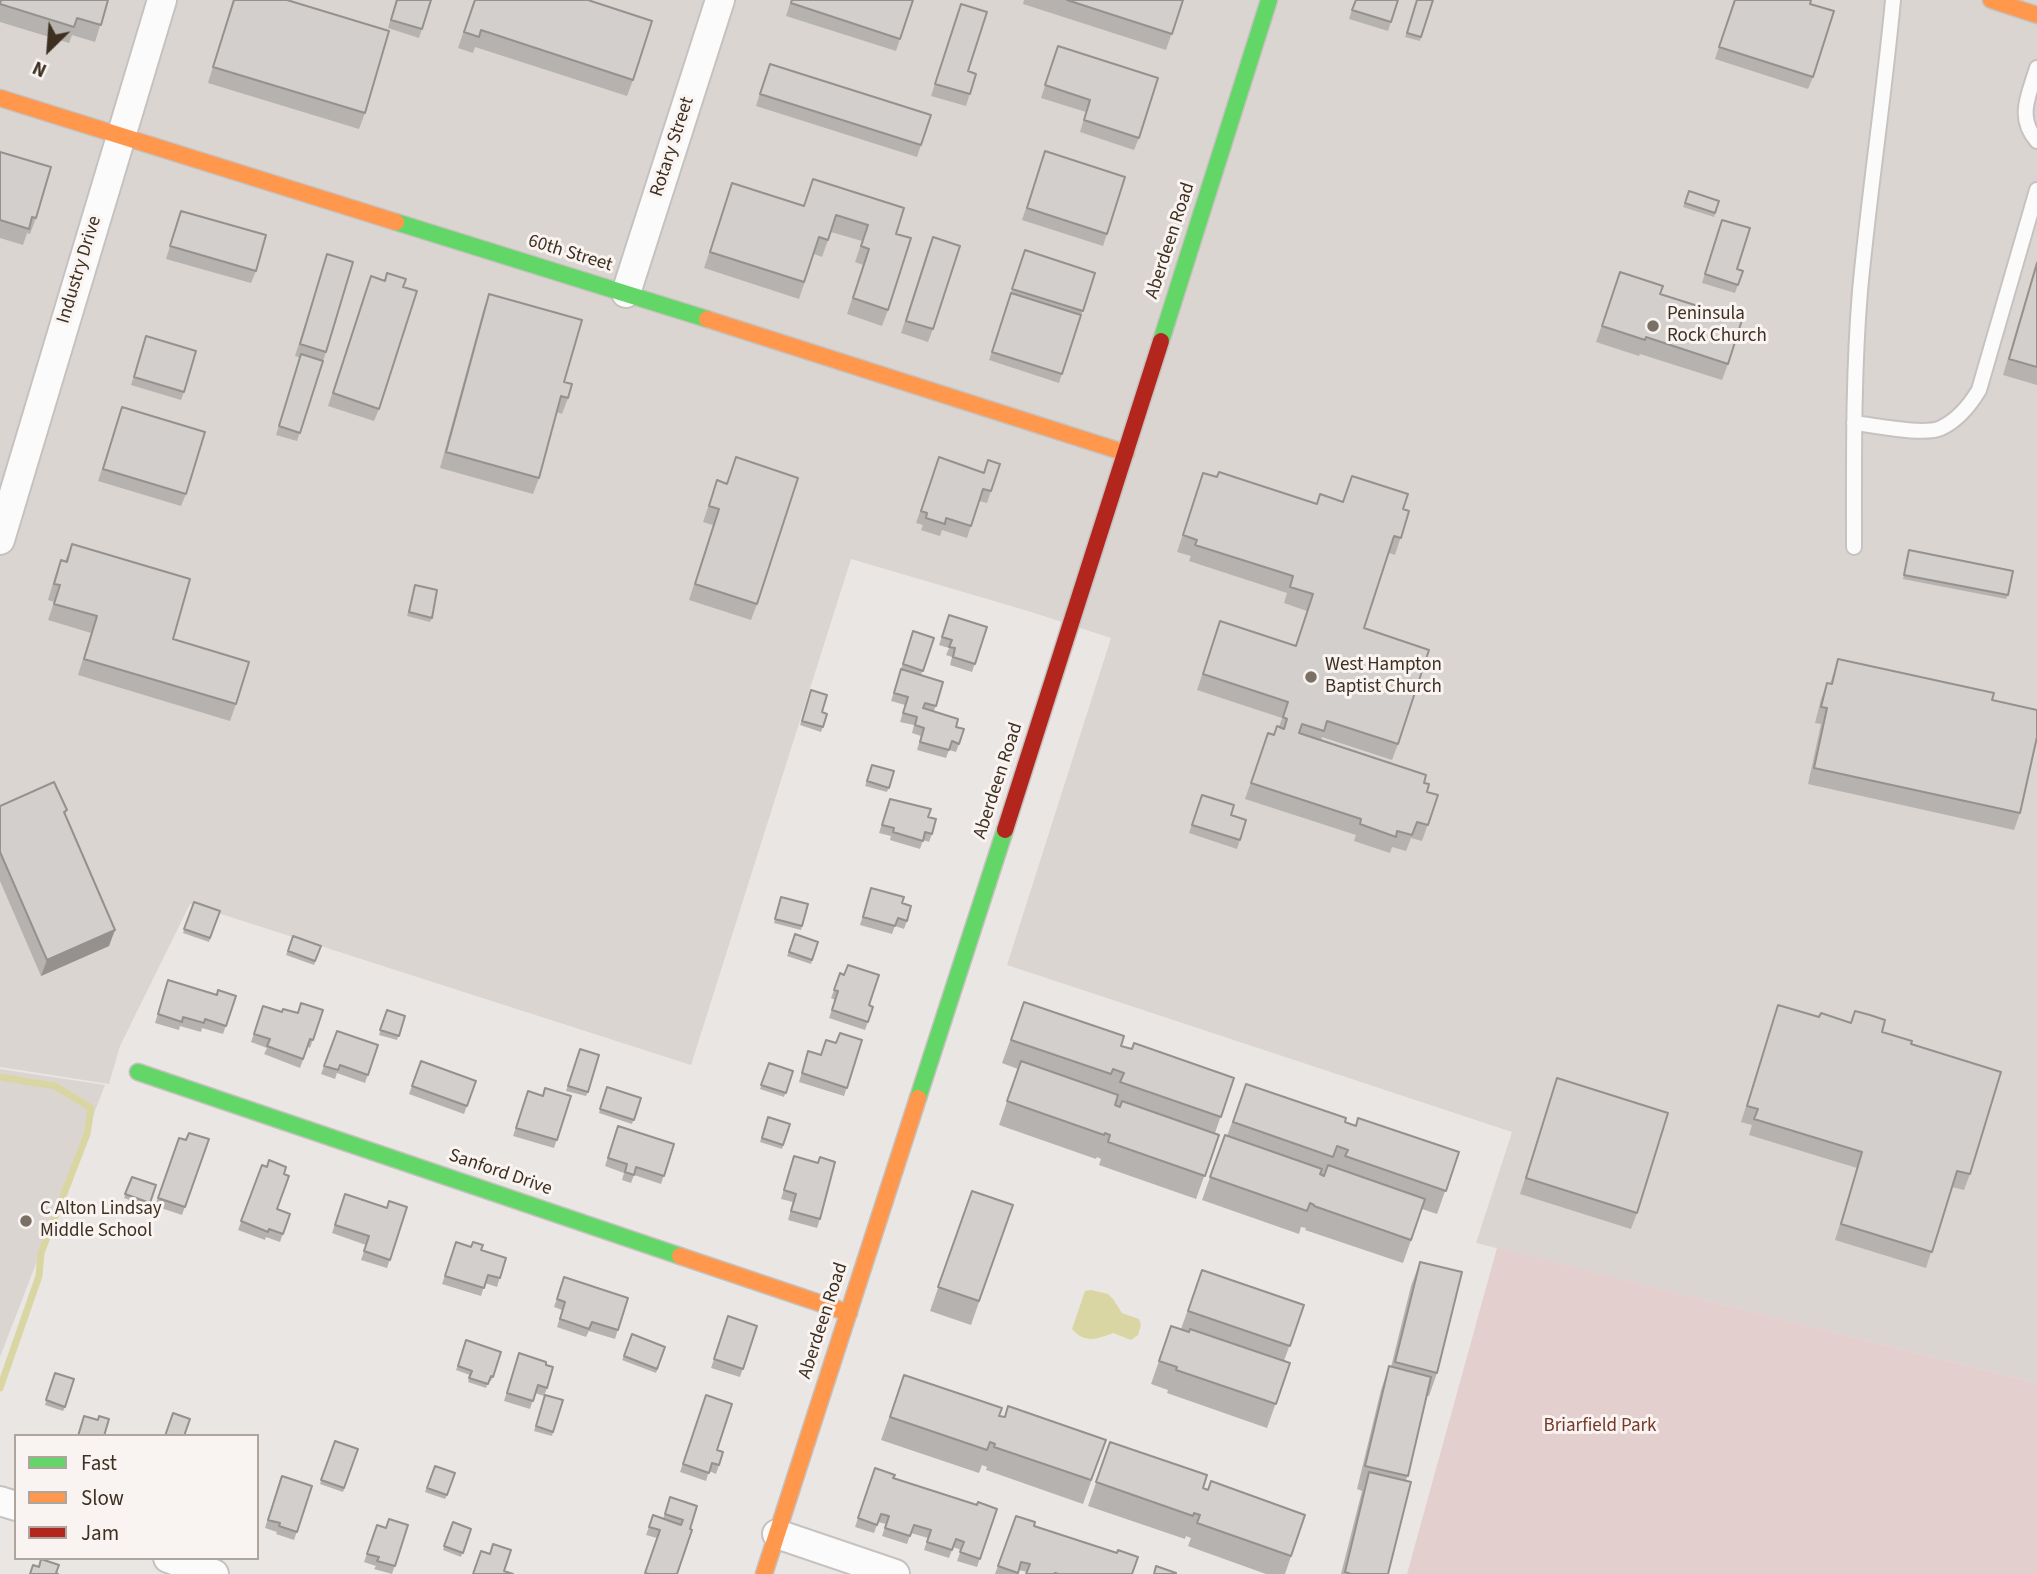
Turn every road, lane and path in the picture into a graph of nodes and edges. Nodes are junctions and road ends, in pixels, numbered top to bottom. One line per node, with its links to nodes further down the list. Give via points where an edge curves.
1 (162, 0): 9 (street, Industry Drive)
2 (720, 0): 12 (street, Rotary Street)
3 (1269, 0): 14 (street, Aberdeen Road)
4 (1893, 0): 13 (lane, via 1863,269)
5 (1991, 0): 6 (street)
6 (2037, 15)
7 (2037, 68): 10 (lane, via 2025,112 2027,130)
8 (0, 98): 9 (street, 60th Street)
9 (121, 134): 12 (street, 60th Street); 15 (street, Industry Drive)
10 (2037, 141)
11 (2037, 190): 13 (lane, via 1979,390 1971,402 1939,429 1917,431)
12 (626, 293): 14 (street, 60th Street)
13 (1854, 423): 16 (lane)
14 (1126, 453): 18 (street, Aberdeen Road)
15 (0, 540)
16 (1854, 547)
17 (138, 1072): 18 (street, Sanford Drive)
18 (849, 1314): 19 (street, Aberdeen Road)
19 (777, 1534): 22 (street, Aberdeen Road); 23 (street)
20 (174, 1560): 21 (street)
21 (214, 1574)
22 (764, 1574)
23 (895, 1574)

